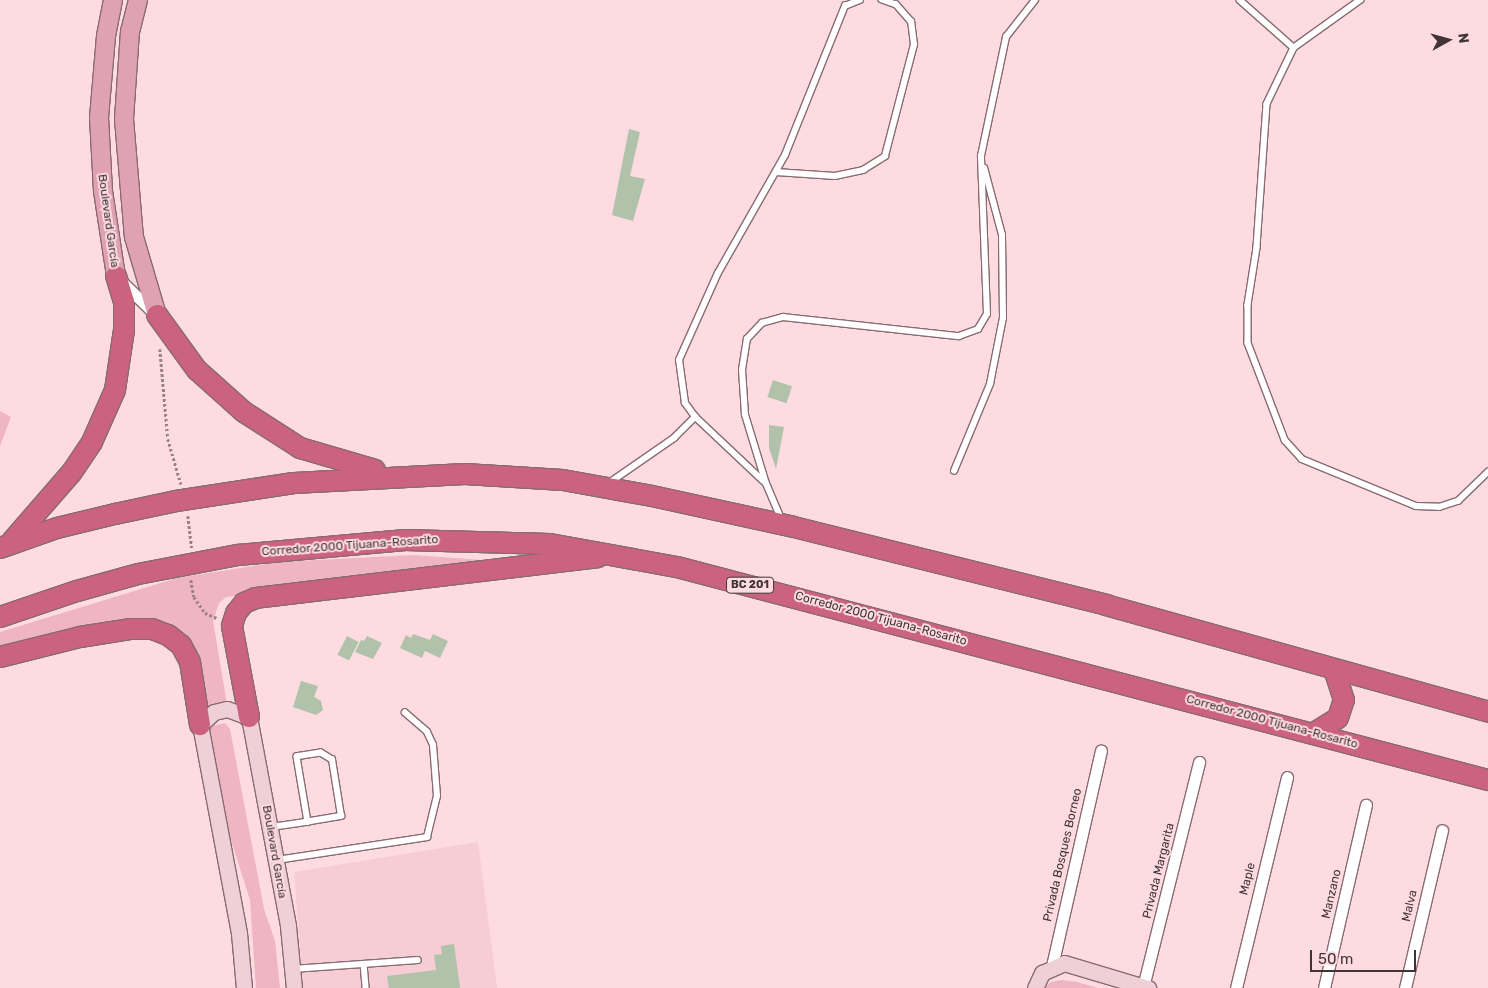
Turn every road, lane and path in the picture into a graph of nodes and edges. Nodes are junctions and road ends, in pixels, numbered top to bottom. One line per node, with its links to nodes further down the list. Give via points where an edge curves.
1 (113, 0): 11 (main road, Boulevard García, via 106,36 99,117 103,191)
2 (138, 0): 12 (main road, Boulevard García, via 130,31 124,119 134,237)
3 (860, 0): 10 (lane, via 845,6)
4 (882, 0): 10 (lane, via 896,5 911,22 914,45 885,156 863,170 835,176)
5 (1035, 0): 9 (lane, via 1006,37)
6 (1240, 0): 8 (lane)
7 (1361, 0): 8 (lane)
8 (1294, 48): 16 (lane, via 1267,104 1257,248 1248,305 1248,343 1285,440 1302,459 1416,506 1439,507 1458,501)
9 (981, 156): 15 (lane, via 1002,235 1003,318 990,384); 18 (lane, via 987,314 978,329 959,336 783,317 762,323 747,339 742,370 745,415)
10 (776, 172): 14 (lane, via 718,273 679,360 686,403)
11 (116, 276): 12 (street, Boulevard García); 22 (highway, via 124,302 124,330 115,390 92,442 72,472 21,533)
12 (157, 315): 17 (highway, via 197,370 273,433 328,458)
13 (159, 344): 20 (path, via 168,439)
14 (695, 417): 18 (lane); 19 (lane, via 674,438)
15 (954, 471)
16 (1488, 472)
17 (402, 475): 19 (highway, via 465,474 563,480); 20 (highway, via 294,483)
18 (766, 484): 21 (lane)
19 (604, 487): 21 (highway)
20 (186, 499): 22 (highway, via 58,528); 24 (path)
21 (784, 525): 28 (highway, via 1106,605)
22 (3, 547)
23 (614, 555): 24 (highway, Corredor 2000 Tijuana-Rosarito / BC 201, via 550,544 451,539 329,547); 26 (highway, via 269,595 244,603); 33 (highway, Corredor 2000 Tijuana-Rosarito / BC 201, via 696,571)
24 (193, 562): 25 (highway, Corredor 2000 Tijuana-Rosarito / BC 201, via 77,590); 26 (path, via 190,584 194,597 205,613)
25 (0, 617)
26 (232, 626): 31 (highway)
27 (0, 657): 32 (highway, via 80,637 131,629 168,634 181,645 190,662)
28 (1334, 670): 29 (highway); 33 (highway, via 1344,700 1338,718)
29 (1488, 712)
30 (405, 713): 42 (lane, via 427,732 433,745 437,796 427,837)
31 (249, 717): 32 (main road, via 226,709 214,712); 40 (main road, Boulevard García)
32 (200, 725): 48 (main road, via 239,933)
33 (1314, 733): 37 (highway, Corredor 2000 Tijuana-Rosarito / BC 201)
34 (1101, 750): 45 (street, Privada Bosques Borneo)
35 (1199, 762): 47 (street, Privada Margarita)
36 (1287, 777): 53 (street, Maple)
37 (1488, 780)
38 (1366, 805): 54 (street, Manzano)
39 (308, 822): 39 (lane, via 341,816 332,760 321,753 297,757); 40 (lane)
40 (270, 827): 42 (main road, Boulevard García)
41 (1442, 830): 55 (street, Malva)
42 (275, 860): 46 (main road, Boulevard García)
43 (418, 960): 44 (lane)
44 (364, 964): 46 (lane); 51 (lane)
45 (1052, 966): 47 (main road, via 1069,964); 52 (main road, via 1038,977)
46 (293, 969): 49 (main road, Boulevard García)
47 (1146, 987)
48 (244, 988)
49 (294, 988)
50 (360, 988): 51 (lane)
51 (366, 988)
52 (1035, 988)
53 (1236, 988)
54 (1324, 988)
55 (1405, 988)

